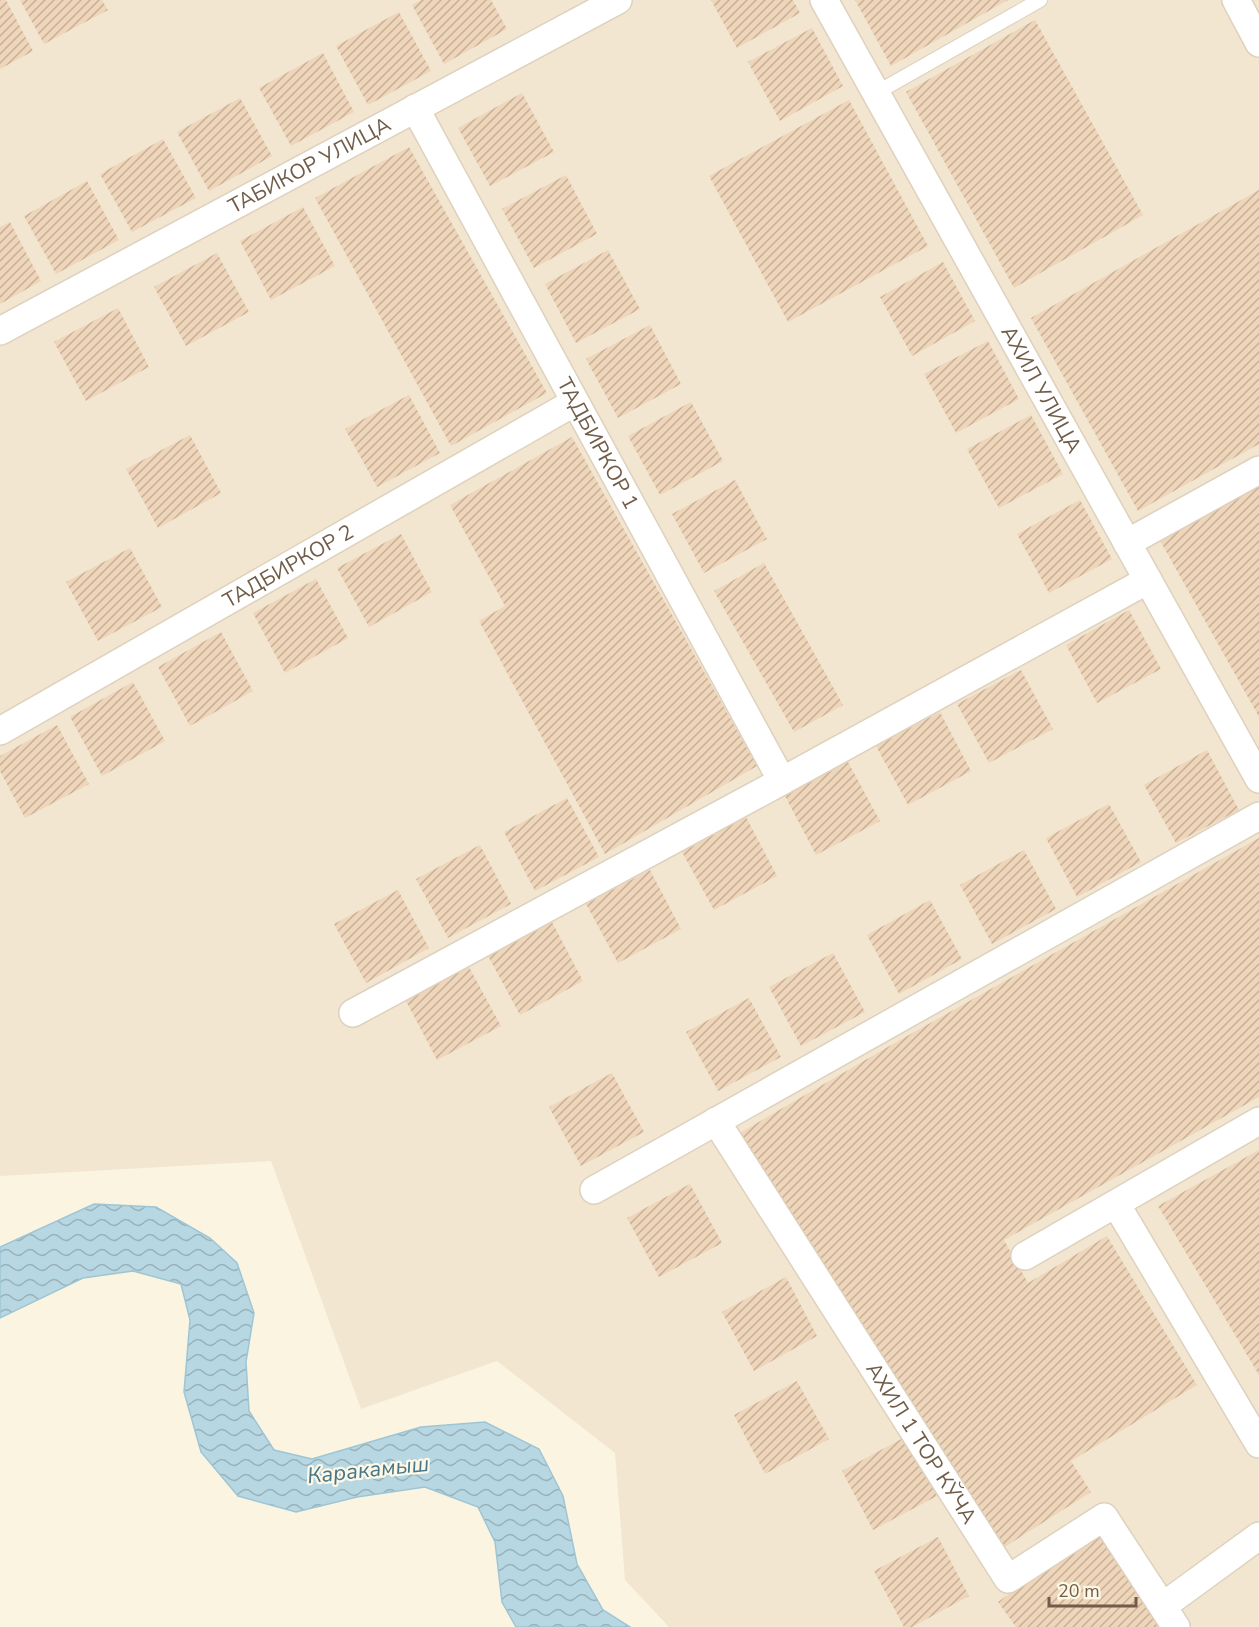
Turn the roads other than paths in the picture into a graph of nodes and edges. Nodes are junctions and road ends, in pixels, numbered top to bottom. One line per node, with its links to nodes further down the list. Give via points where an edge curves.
1 (618, 0): 7 (street, ТАБИКОР УЛИЦА)
2 (824, 0): 6 (street, АХИЛ УЛИЦА)
3 (1040, 0): 6 (lane)
4 (1236, 0): 5 (street)
5 (1259, 43)
6 (876, 93): 11 (street, АХИЛ УЛИЦА)
7 (415, 108): 8 (street, ТАБИКОР УЛИЦА); 9 (street, ТАДБИРКОР 1)
8 (0, 331)
9 (575, 402): 13 (street, ТАДБИРКОР 2); 16 (street, ТАДБИРКОР 1)
10 (1259, 470): 11 (street)
11 (1127, 543): 12 (street, АХИЛ УЛИЦА)
12 (1148, 580): 14 (street, АХИЛ УЛИЦА); 16 (street)
13 (0, 731)
14 (1251, 748): 15 (street, АХИЛ УЛИЦА)
15 (1259, 779)
16 (782, 781): 18 (street)
17 (1259, 816): 19 (street)
18 (353, 1013)
19 (716, 1121): 21 (street); 26 (street, АХИЛ 1 ТОР КЎЧА, via 1008,1579 1104,1517)
20 (1259, 1121): 22 (street)
21 (594, 1190)
22 (1116, 1204): 23 (street); 24 (street)
23 (1025, 1256)
24 (1259, 1444)
25 (1259, 1536): 26 (street, АХИЛ 1 ТОР КЎЧА)
26 (1170, 1617)

